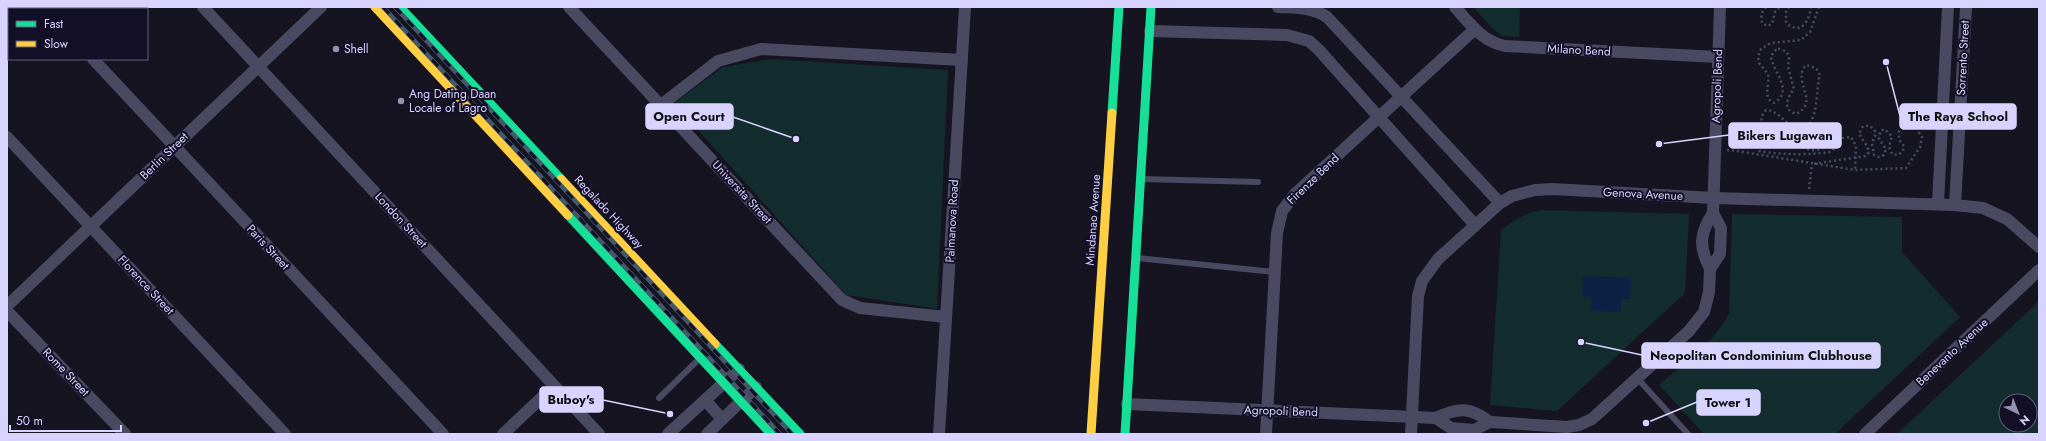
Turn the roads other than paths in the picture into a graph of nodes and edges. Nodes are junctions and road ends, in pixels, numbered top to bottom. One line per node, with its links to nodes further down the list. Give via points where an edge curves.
1 (203, 7): 19 (street, London Street)
2 (321, 7): 19 (street, Berlin Street)
3 (375, 7): 42 (main road)
4 (400, 7): 43 (main road, Regalado Highway)
5 (569, 7): 21 (street, Universita Street)
6 (965, 7): 18 (street, Palmanova Road)
7 (1119, 7): 67 (main road, Mindanao Avenue)
8 (1151, 7): 15 (main road)
9 (1278, 7): 20 (street, via 1310,9 1324,15)
10 (1455, 7): 14 (street, Milano Bend)
11 (1720, 7): 16 (street, Agropoli Bend)
12 (1948, 7): 29 (street, Sorrento Street)
13 (1966, 7): 30 (street, Sorrento Street)
14 (1475, 29): 16 (street, Milano Bend, via 1483,38 1505,46); 20 (street, Firenze Bend)
15 (1150, 31): 22 (street, via 1298,37 1319,50); 25 (main road)
16 (1718, 57): 27 (street, Agropoli Bend)
17 (94, 60): 24 (street, Paris Street)
18 (962, 60): 21 (street, via 761,49 718,61); 41 (street, Palmanova Road)
19 (259, 66): 24 (street, Berlin Street); 46 (street, London Street)
20 (1401, 97): 22 (street, Firenze Bend); 28 (street)
21 (661, 106): 41 (street, Universita Street, via 842,300 860,308)
22 (1380, 116): 32 (street); 38 (street, Firenze Bend, via 1288,202 1279,222)
23 (7, 137): 33 (street, Florence Street)
24 (175, 146): 33 (street, Berlin Street); 59 (street, Paris Street)
25 (1140, 179): 26 (lane); 35 (main road)
26 (1258, 182)
27 (1714, 198): 28 (street, Genova Avenue, via 1552,189 1524,192); 29 (street, Genova Avenue); 31 (street, Agropoli Bend)
28 (1500, 203): 32 (street, Genova Avenue)
29 (1938, 203): 30 (street, Genova Avenue)
30 (1955, 205): 34 (street, Genova Avenue, via 1983,208 2007,218)
31 (1713, 213): 36 (street, Agropoli Bend, via 1704,227 1702,254); 36 (street, Agropoli Bend, via 1721,228 1720,254)
32 (1475, 225): 53 (street, Genova Avenue, via 1438,259 1422,281 1418,296)
33 (91, 226): 39 (street, Berlin Street); 58 (street, Florence Street)
34 (2039, 247)
35 (1137, 258): 38 (lane); 51 (main road)
36 (1710, 269): 44 (street, Agropoli Bend, via 1709,292 1704,312 1689,331)
37 (2039, 270): 72 (street, Benevanto Avenue)
38 (1275, 272): 52 (street, Firenze Bend)
39 (7, 306)
40 (7, 311): 57 (street, Rome Street)
41 (946, 317): 66 (street, Palmanova Road)
42 (700, 358): 45 (main road); 48 (lane)
43 (739, 369): 45 (street); 47 (main road, Regalado Highway)
44 (1638, 379): 56 (street, Agropoli Bend, via 1592,420 1579,425 1567,427); 71 (lane)
45 (724, 383): 49 (street); 50 (main road)
46 (554, 386): 60 (street); 61 (street, London Street)
47 (756, 388): 50 (street); 65 (main road, Regalado Highway)
48 (659, 398)
49 (705, 400): 55 (street); 62 (street)
50 (741, 402): 55 (street); 64 (main road)
51 (1127, 404): 52 (street, Agropoli Bend); 68 (main road)
52 (1267, 410): 53 (street, Agropoli Bend); 69 (street, Firenze Bend)
53 (1412, 416): 54 (street, Agropoli Bend); 70 (street, Genova Avenue)
54 (1436, 418): 56 (street, Agropoli Bend, via 1451,428 1474,430); 56 (street, Agropoli Bend, via 1453,410 1476,412)
55 (722, 419): 63 (street)
56 (1490, 422)
57 (125, 434)
58 (285, 434)
59 (443, 434)
60 (503, 434)
61 (599, 434)
62 (668, 434)
63 (707, 434)
64 (771, 434)
65 (800, 434)
66 (939, 434)
67 (1091, 434)
68 (1125, 434)
69 (1266, 434)
70 (1411, 434)
71 (1688, 434)
72 (1865, 434)

